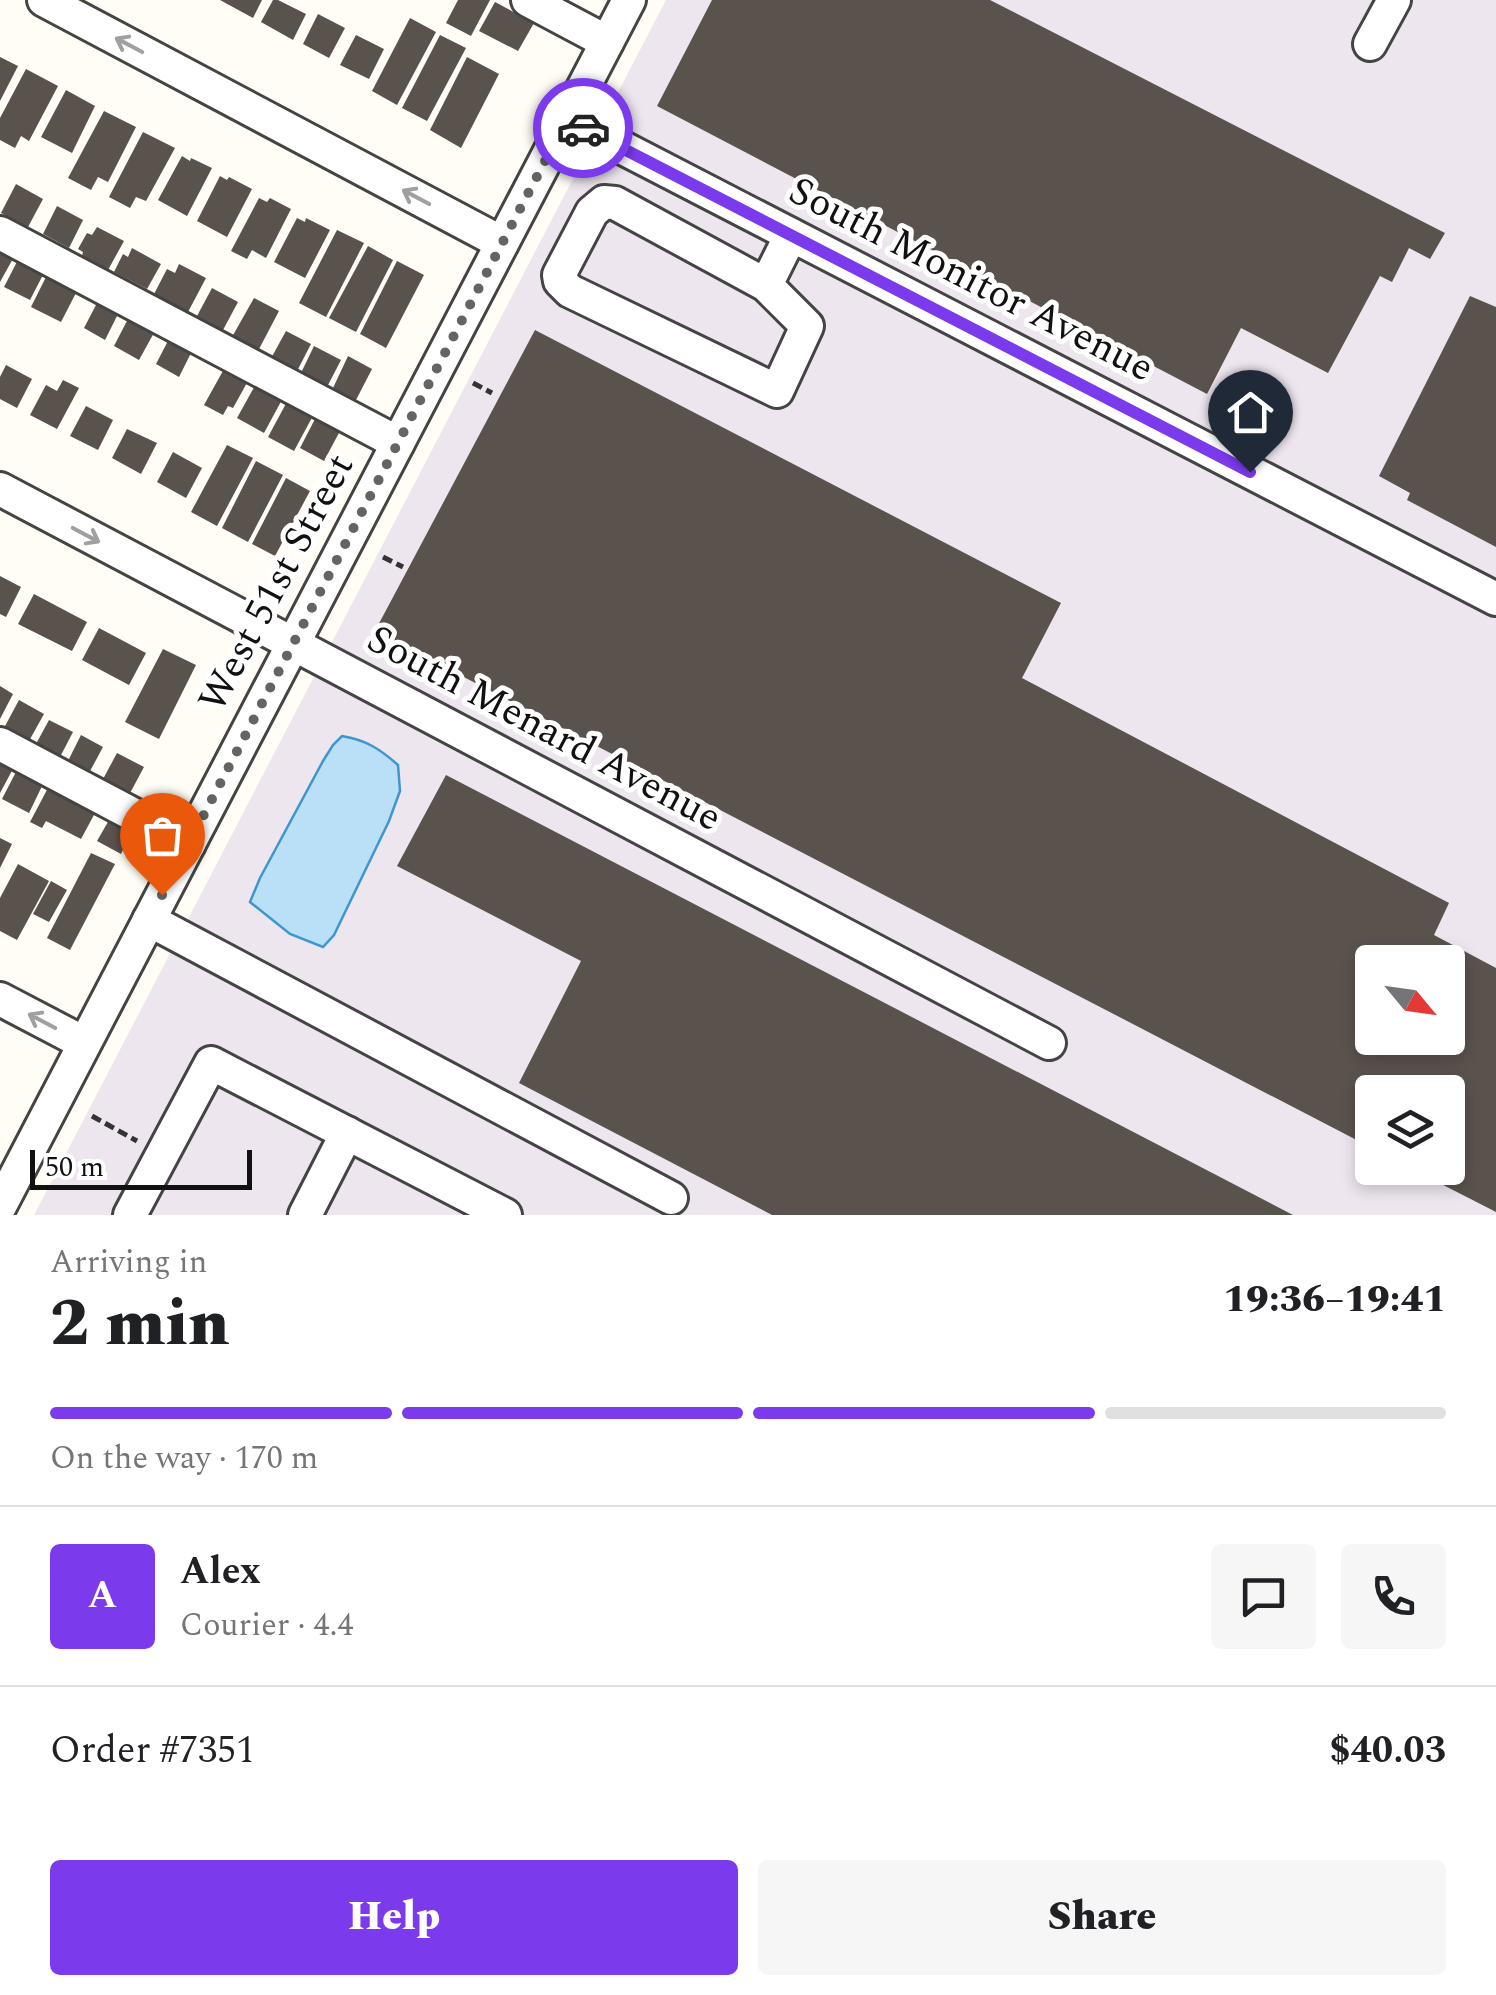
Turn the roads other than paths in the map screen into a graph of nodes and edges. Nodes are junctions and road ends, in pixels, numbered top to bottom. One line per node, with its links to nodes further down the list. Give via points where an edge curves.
1 (44, 0): 10 (street, one-way to 1)
2 (528, 0): 5 (street)
3 (629, 0): 5 (street, West 51st Street)
4 (1394, 0): 6 (street)
5 (608, 42): 7 (street, West 51st Street)
6 (1370, 44)
7 (567, 119): 9 (street, South Monitor Avenue); 10 (street, West 51st Street)
8 (0, 233): 12 (street)
9 (792, 235): 11 (street); 14 (street, South Monitor Avenue)
10 (502, 242): 12 (street, West 51st Street)
11 (766, 284): 11 (street, via 604,202 559,275 570,291 777,392 808,326)
12 (398, 443): 15 (street, West 51st Street)
13 (0, 490): 15 (street, South Menard Avenue, one-way to 15)
14 (1496, 599)
15 (293, 644): 17 (street, West 51st Street); 20 (street, South Menard Avenue)
16 (0, 744): 17 (street)
17 (189, 844): 18 (street, West 51st Street)
18 (149, 920): 21 (street, West 51st Street); 23 (street)
19 (0, 999): 21 (street, one-way to 19)
20 (1049, 1043)
21 (84, 1044): 25 (street, West 51st Street)
22 (348, 1133): 24 (street); 26 (street, via 211,1062); 27 (street)
23 (671, 1198)
24 (453, 1203): 28 (street)
25 (0, 1206)
26 (130, 1215)
27 (305, 1215)
28 (505, 1215)

